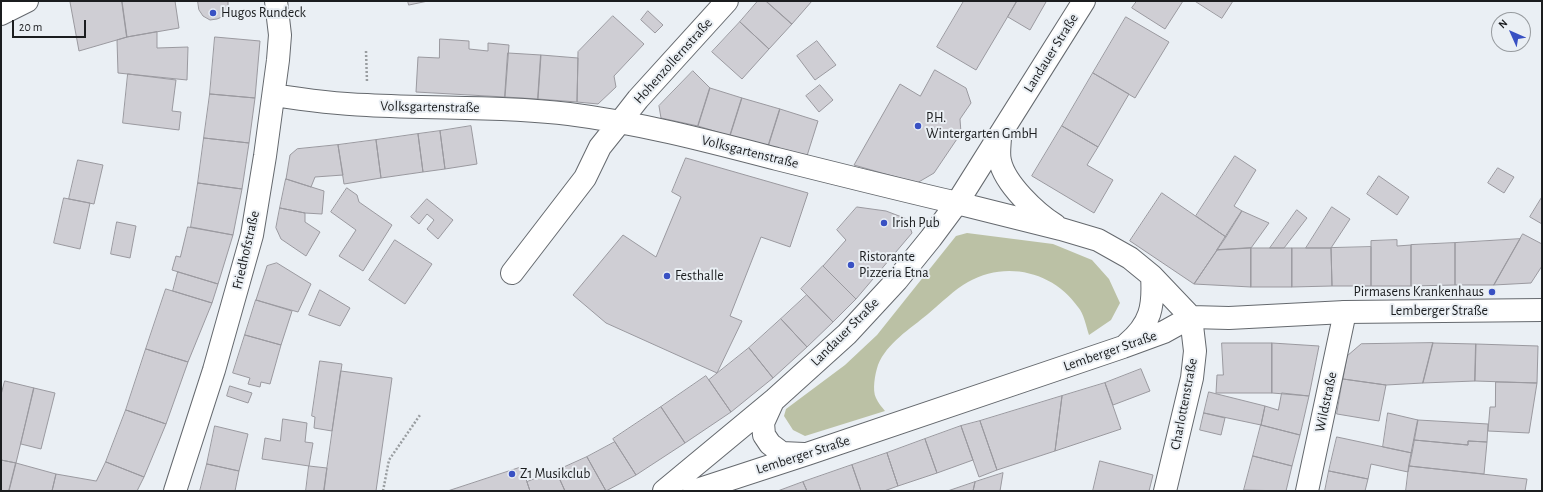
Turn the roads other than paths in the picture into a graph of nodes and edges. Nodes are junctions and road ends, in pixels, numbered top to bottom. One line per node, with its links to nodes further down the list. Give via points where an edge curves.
1 (27, 1): 5 (main road)
2 (276, 1): 6 (main road, Friedhofstraße, via 280,35)
3 (727, 1): 7 (main road, Hohenzollernstraße)
4 (1084, 1): 8 (main road, Landauer Straße)
5 (1, 14)
6 (274, 95): 7 (main road, Volksgartenstraße, via 368,106 527,110); 19 (main road, Friedhofstraße, via 250,242 214,370)
7 (620, 122): 9 (main road, Volksgartenstraße, via 692,137); 11 (main road, Hohenzollernstraße, via 600,147 585,178)
8 (1000, 136): 9 (main road, Landauer Straße); 10 (main road, via 1000,160 1004,172 1023,197 1045,219)
9 (957, 203): 10 (main road, Volksgartenstraße); 17 (main road, Landauer Straße, via 897,280 847,334)
10 (1061, 229): 12 (main road, Volksgartenstraße, via 1098,240 1130,258)
11 (512, 273)
12 (1152, 276): 15 (main road, Volksgartenstraße); 16 (main road, via 1152,310 1148,320 1138,335)
13 (1542, 310): 14 (main road, Lemberger Straße)
14 (1345, 312): 15 (main road, Lemberger Straße, via 1229,318); 23 (main road, Wildstraße)
15 (1191, 317): 16 (main road, Lemberger Straße, via 1164,332); 22 (main road, Charlottenstraße, via 1195,351 1192,378)
16 (1123, 347): 18 (main road, Lemberger Straße)
17 (775, 399): 18 (main road, via 763,423 764,435 770,444 782,453); 20 (main road, Landauer Straße)
18 (807, 454): 21 (main road, Lemberger Straße)
19 (175, 491)
20 (664, 491)
21 (694, 491)
22 (1165, 491)
23 (1307, 491)

